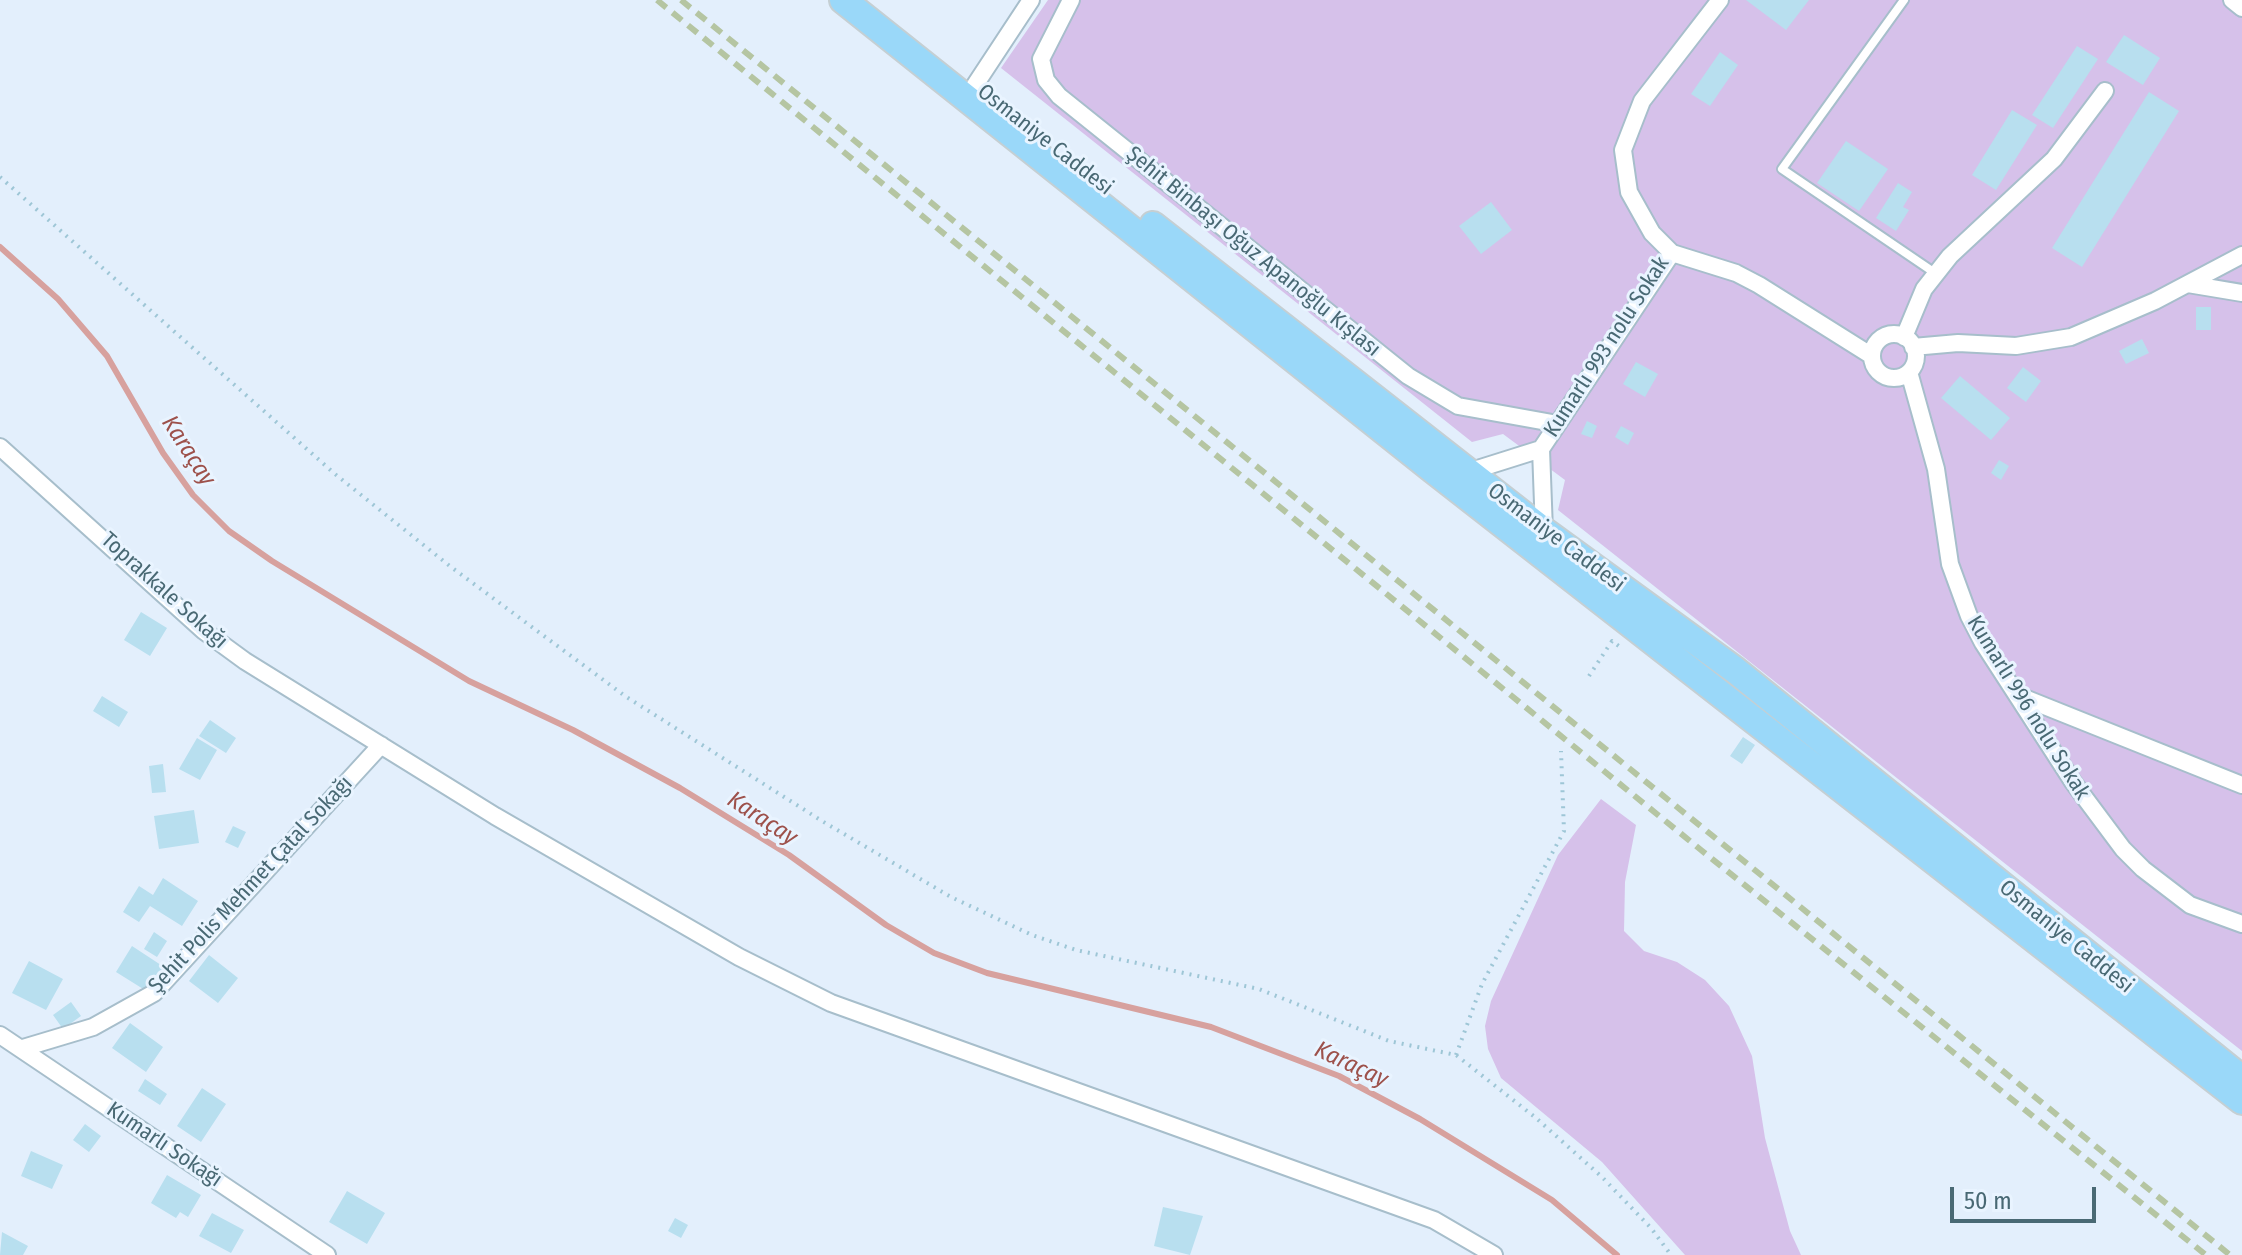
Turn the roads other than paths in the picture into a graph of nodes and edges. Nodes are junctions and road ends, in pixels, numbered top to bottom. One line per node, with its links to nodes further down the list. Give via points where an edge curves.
1 (843, 0): 31 (highway)
2 (868, 0): 9 (highway, Osmaniye Caddesi)
3 (1031, 0): 9 (street)
4 (1071, 0): 19 (street, Şehit Binbaşı Oğuz Apanoğlu Kışlası, via 1041,59 1046,80 1059,96 1335,320 1445,400 1485,414)
5 (1720, 0): 11 (street, Kumarlı 993 nolu Sokak, via 1642,101 1623,150 1629,192 1652,233)
6 (1904, 0): 13 (lane, via 1782,169)
7 (2232, 0): 8 (street)
8 (2242, 8)
9 (975, 85): 22 (highway, Osmaniye Caddesi)
10 (2105, 91): 13 (street, via 2054,159)
11 (1672, 253): 17 (street, via 1736,273); 19 (street, Kumarlı 993 nolu Sokak)
12 (2242, 255): 14 (street)
13 (1936, 274): 16 (street, via 1913,312)
14 (2188, 284): 15 (street); 16 (street, via 2071,337 2016,346)
15 (2242, 293)
16 (1909, 342): 17 (street, via 1882,337); 18 (street, via 1915,360)
17 (1872, 356): 18 (street, via 1883,375 1897,378)
18 (1909, 372): 24 (street, Kumarlı 996 nolu Sokak, via 1936,469 1957,587 1983,643)
19 (1558, 424): 21 (street, Kumarlı 993 nolu Sokak)
20 (0, 447): 25 (street, Toprakkale Sokağı, via 204,631)
21 (1541, 449): 22 (street); 23 (street)
22 (1468, 472): 23 (highway, Osmaniye Caddesi)
23 (1544, 531): 30 (highway, Osmaniye Caddesi, via 1735,670)
24 (2017, 695): 26 (street); 27 (street, Kumarlı 996 nolu Sokak, via 2073,782 2143,869 2190,905)
25 (381, 745): 29 (street, Şehit Polis Mehmet Çatal Sokağı, via 154,993 93,1027); 33 (street, Toprakkale Sokağı, via 712,942 831,1003 1434,1220)
26 (2242, 785)
27 (2242, 924)
28 (0, 1035): 29 (street, Kumarlı Sokağı)
29 (23, 1048): 32 (street, Kumarlı Sokağı)
30 (2242, 1079)
31 (2242, 1101)
32 (327, 1255)
33 (1494, 1255)

